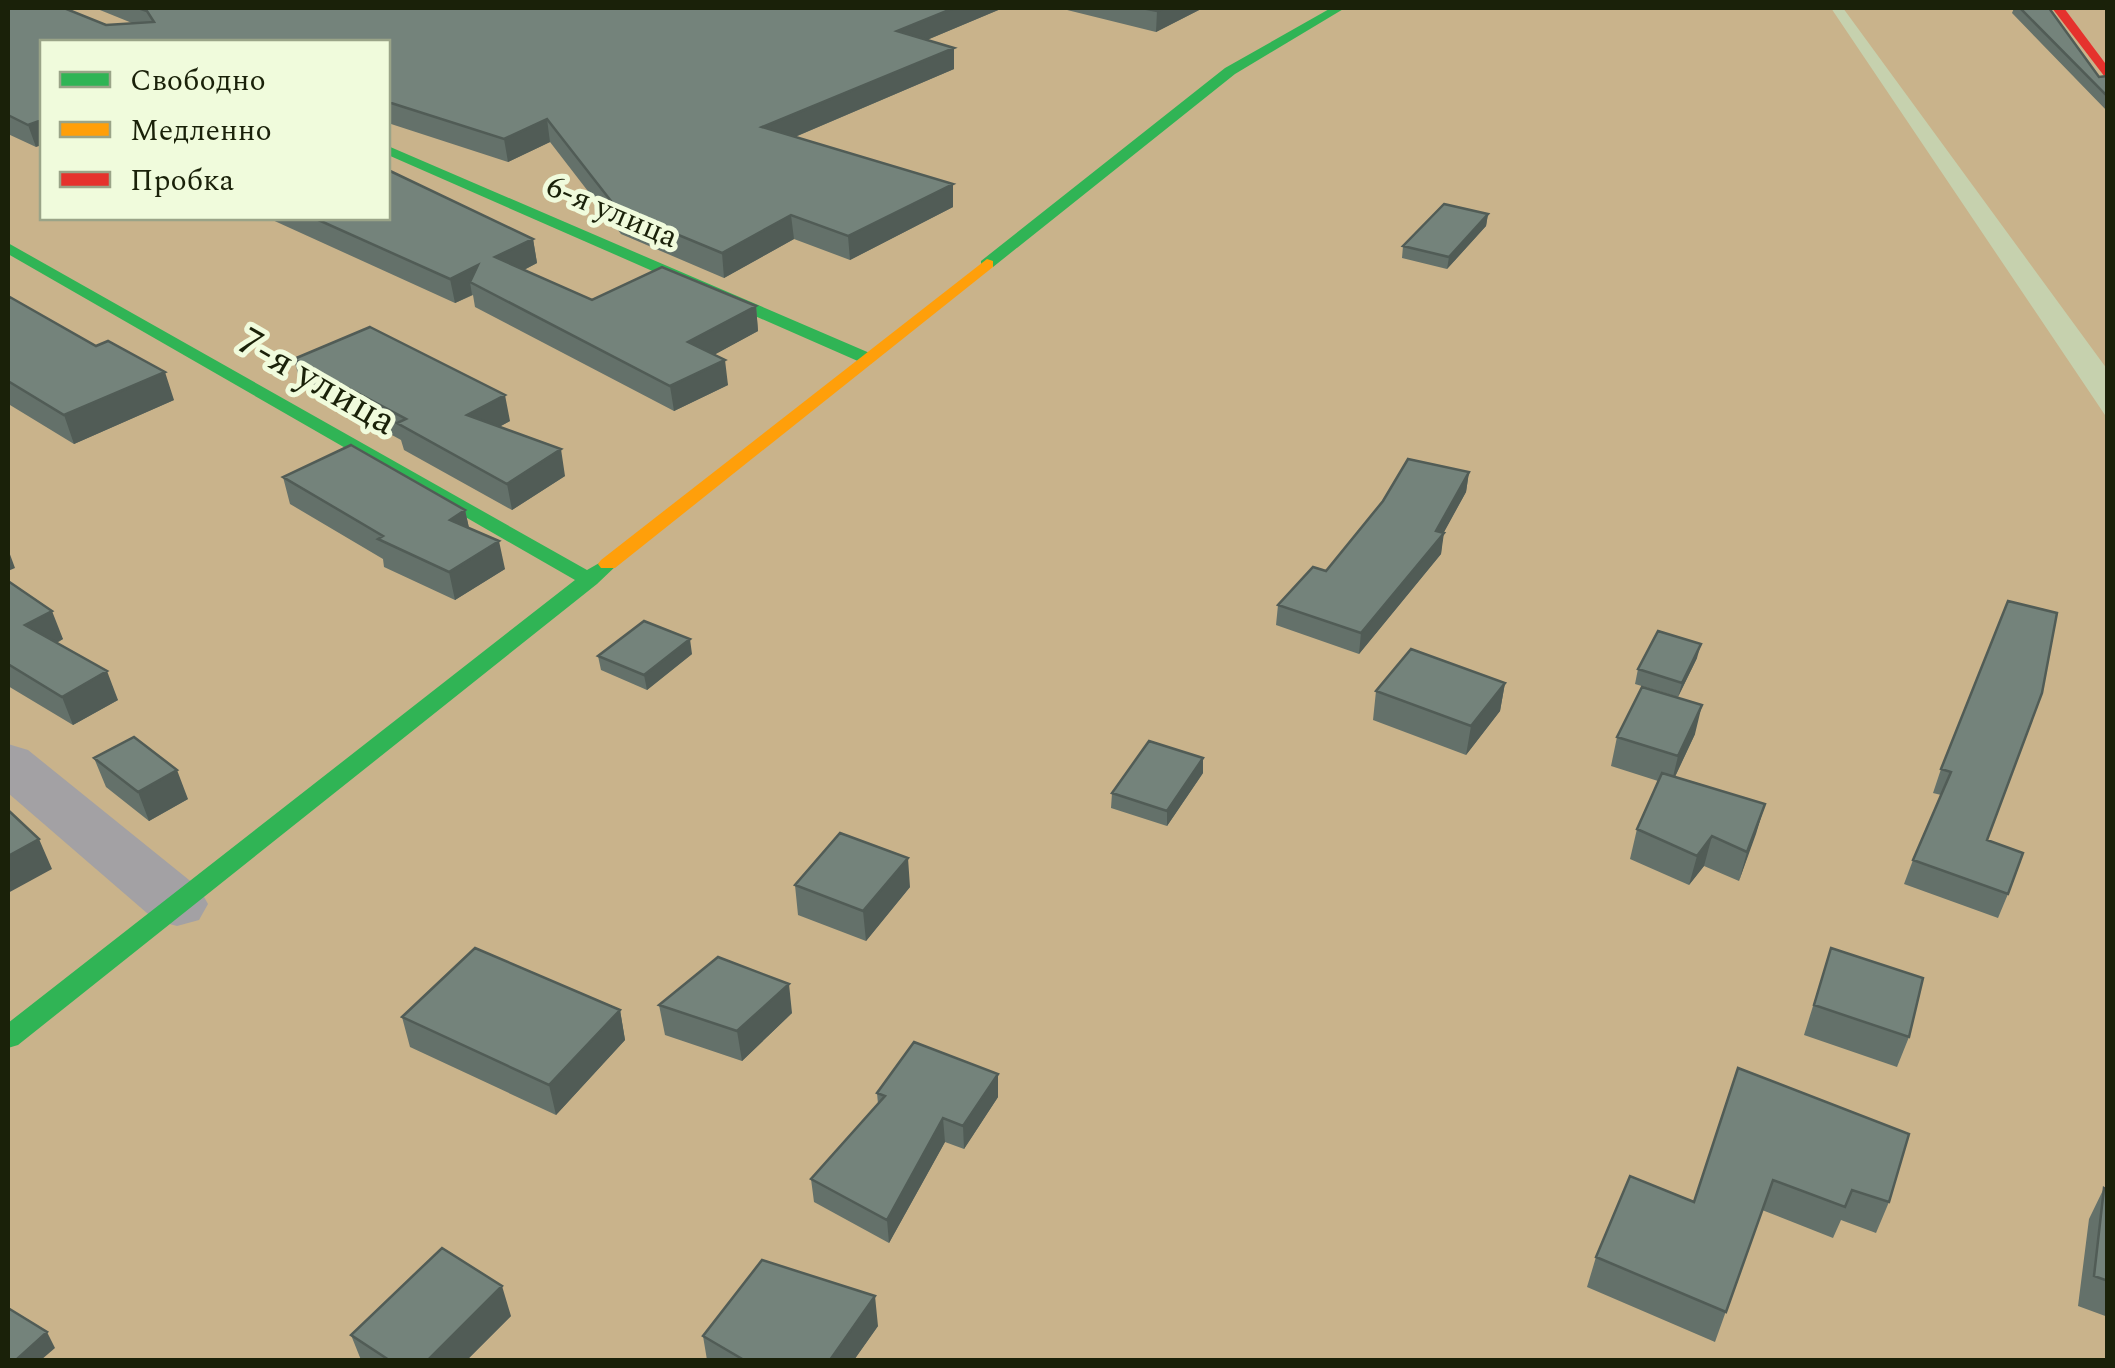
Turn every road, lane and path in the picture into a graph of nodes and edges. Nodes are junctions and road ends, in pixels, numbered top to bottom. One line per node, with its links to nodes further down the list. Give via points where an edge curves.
1 (1339, 8): 6 (street, via 1230,70)
2 (2058, 8): 3 (street)
3 (2108, 77)
4 (390, 151): 6 (street, 6-я улица)
5 (8, 248): 7 (street, 7-я улица)
6 (866, 358): 7 (street)
7 (590, 580): 9 (street)
8 (8, 763): 9 (street)
9 (176, 904): 10 (street)
10 (8, 1038)

